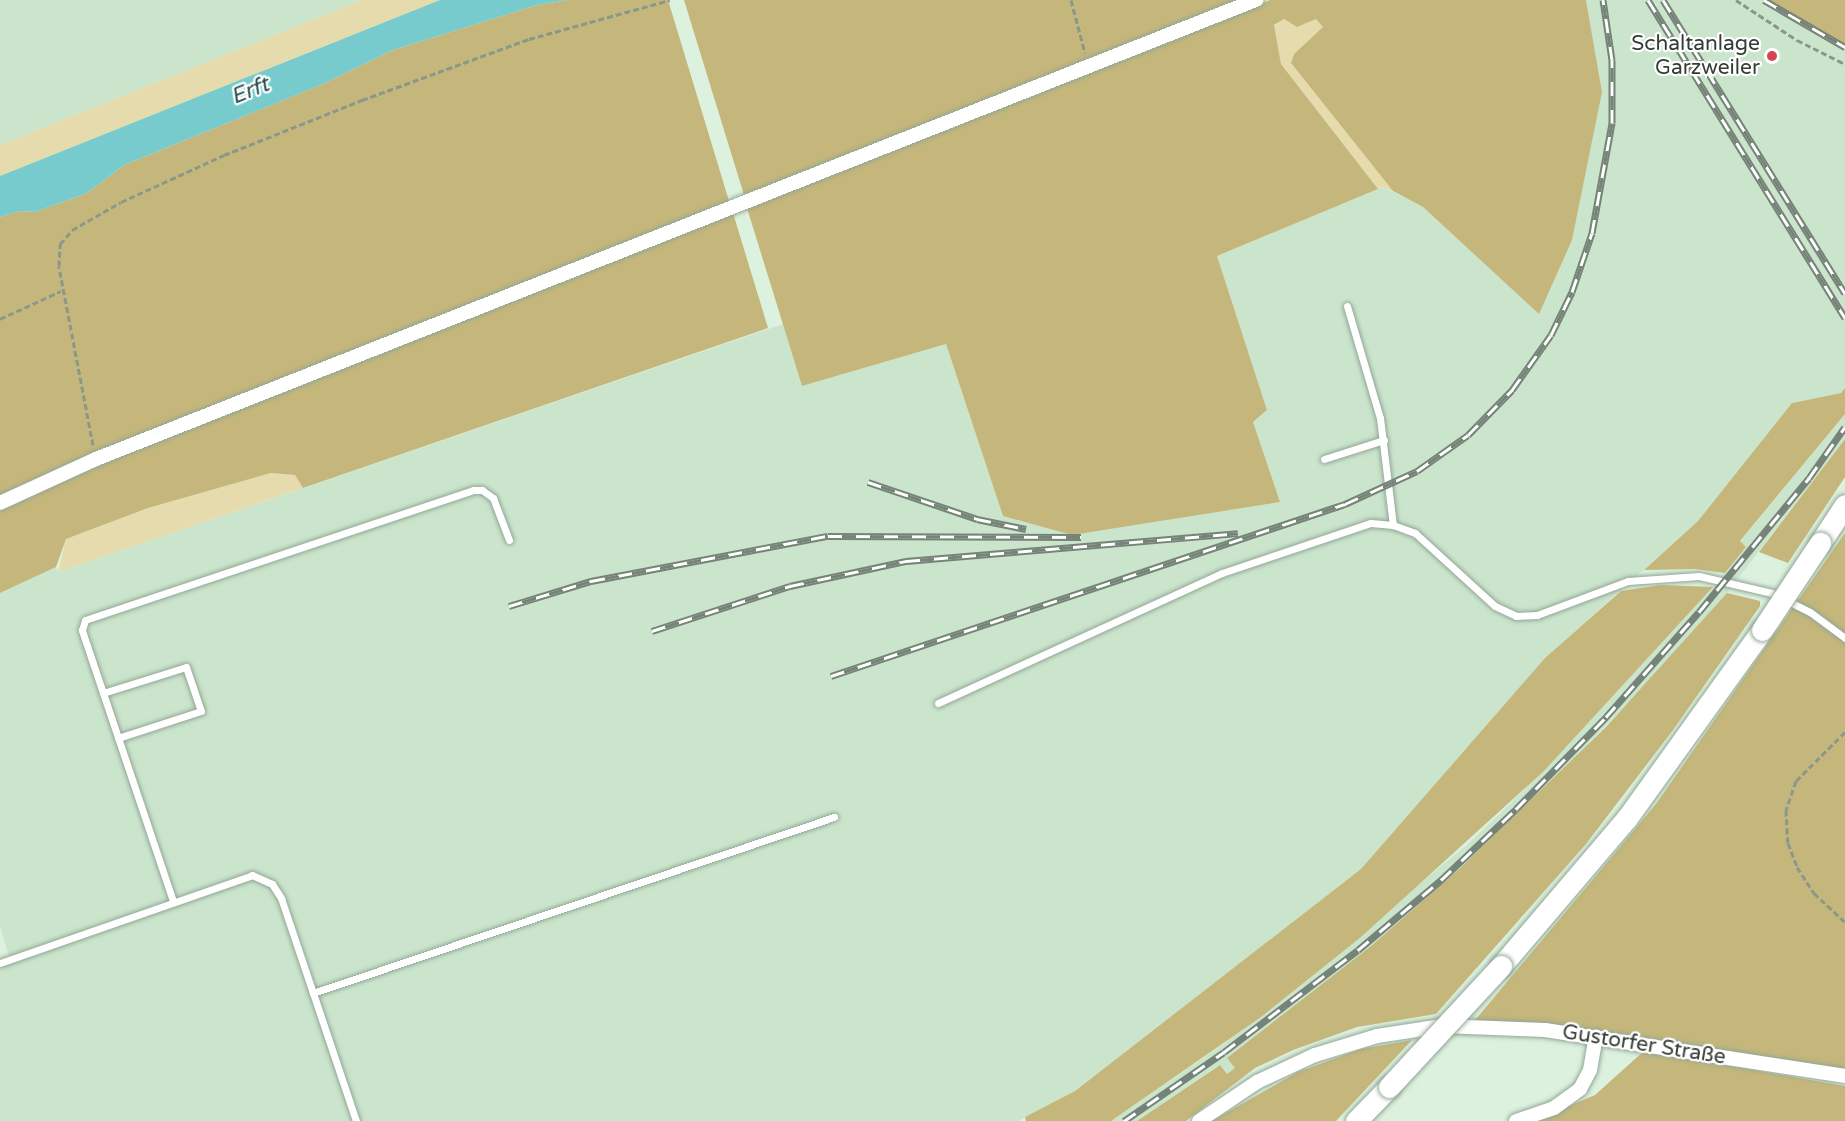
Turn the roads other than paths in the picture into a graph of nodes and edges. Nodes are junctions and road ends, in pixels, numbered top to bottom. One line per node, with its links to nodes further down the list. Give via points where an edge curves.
1 (1257, 0): 5 (street, via 96,459)
2 (1347, 306): 3 (lane)
3 (1384, 440): 4 (lane); 7 (lane)
4 (1324, 459)
5 (0, 502)
6 (1845, 505): 21 (main road, bridge, via 1762,630 1627,818 1501,966)
7 (1393, 525): 9 (lane, via 1426,541 1495,606 1516,616 1537,615 1635,580 1699,576 1772,593 1810,612); 11 (lane, via 1354,527 1232,569)
8 (509, 540): 10 (lane, via 493,498 482,490 474,490 91,616 82,628)
9 (1845, 638)
10 (103, 693): 12 (lane); 12 (lane, via 186,667 201,711)
11 (938, 703)
12 (118, 738): 14 (lane)
13 (834, 817): 16 (lane)
14 (173, 901): 15 (lane); 16 (lane, via 245,876 265,879 281,898)
15 (0, 963)
16 (313, 993): 19 (lane)
17 (1596, 1037): 18 (street, Gustorfer Straße); 20 (street, Gustorfer Straße, via 1512,1027 1442,1026 1377,1036 1321,1053 1252,1085); 22 (street, via 1590,1070 1580,1089 1554,1108)
18 (1845, 1076)
19 (356, 1121)
20 (1199, 1121)
21 (1356, 1121)
22 (1516, 1121)

